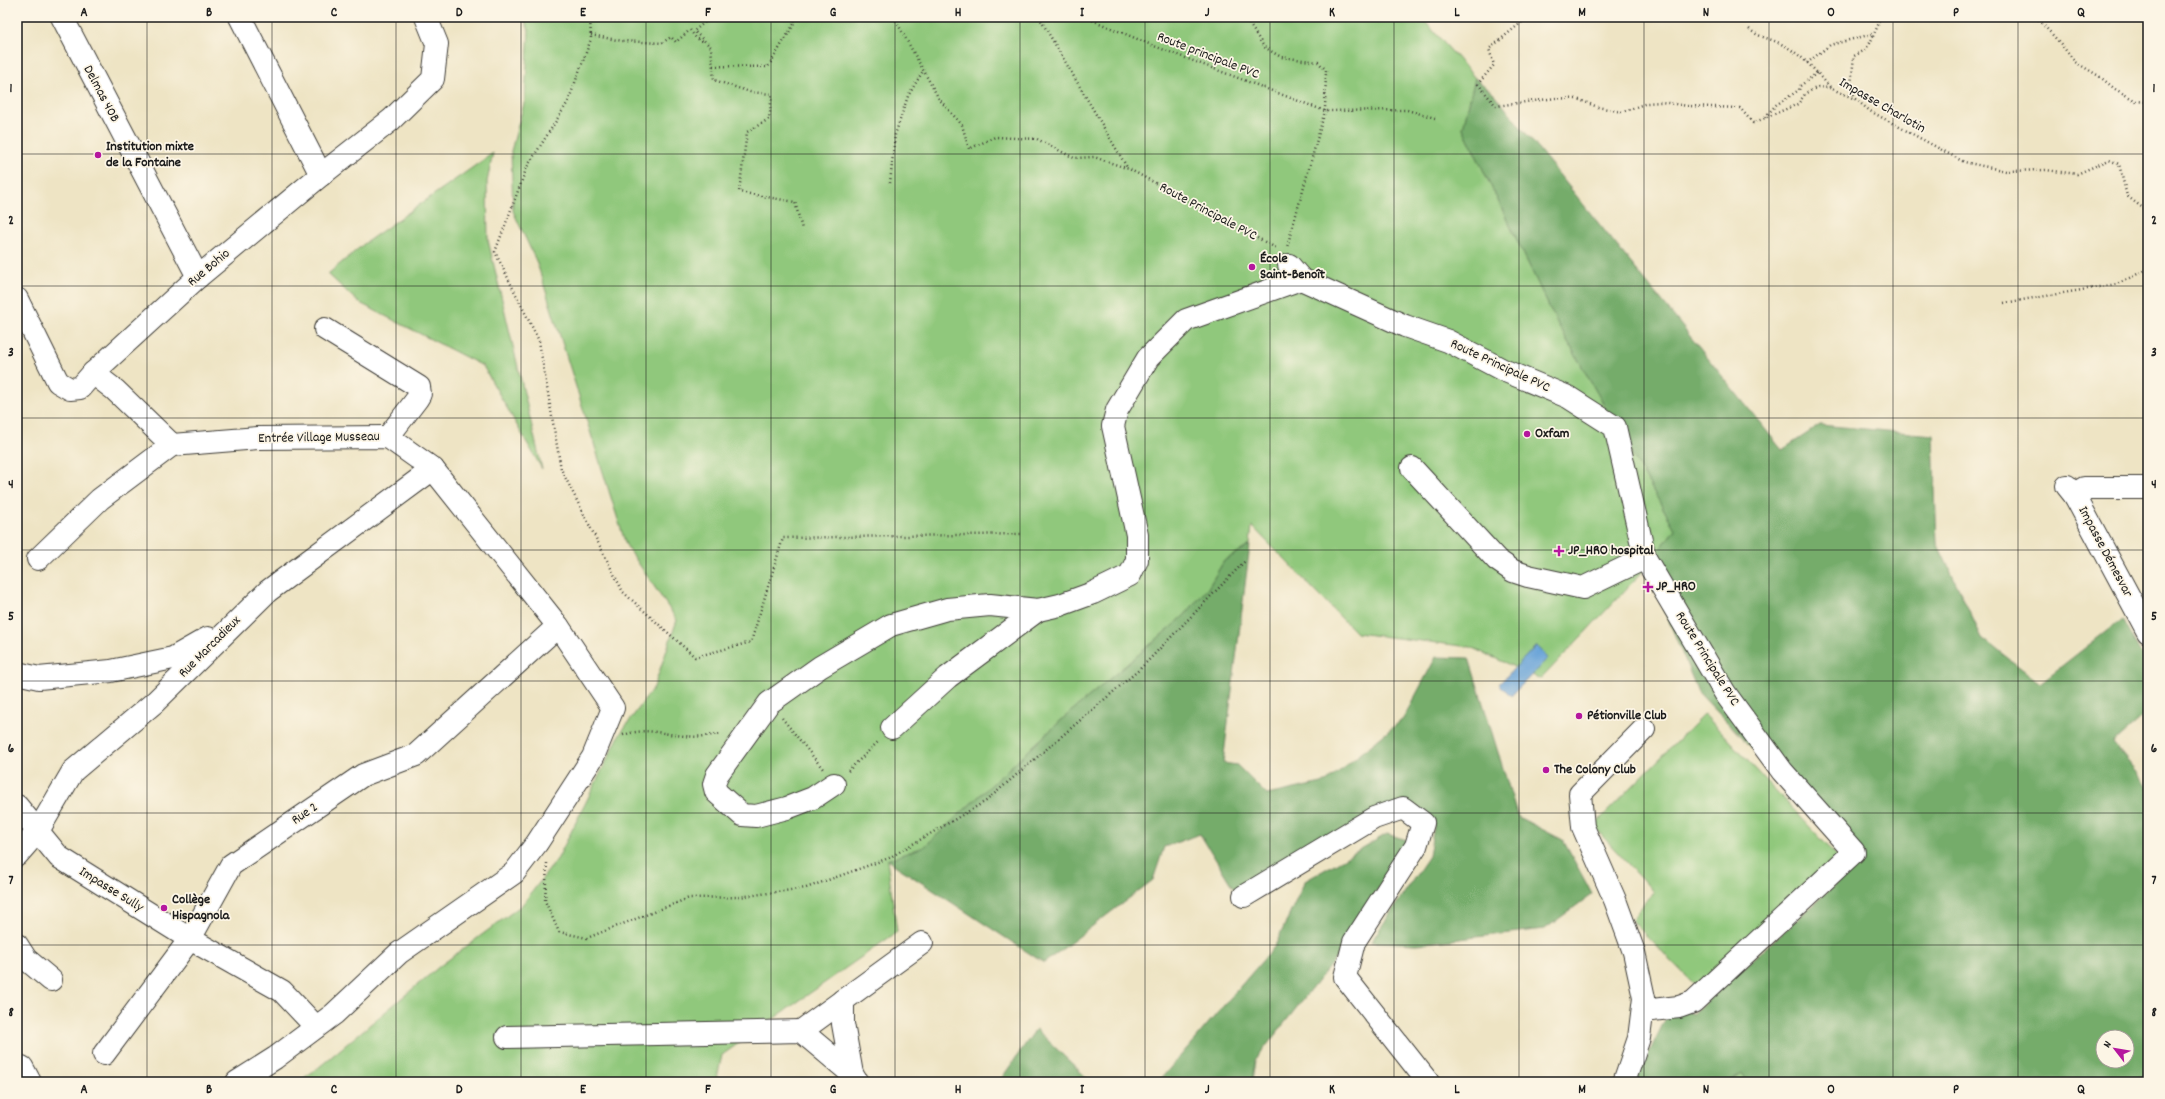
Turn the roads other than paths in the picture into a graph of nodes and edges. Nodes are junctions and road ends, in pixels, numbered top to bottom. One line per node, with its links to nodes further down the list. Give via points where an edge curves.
1 (62, 17): 5 (street, Delmas 40B)
2 (240, 17): 4 (street)
3 (426, 17): 4 (street, Rue Bohio, via 437,44 433,79 391,120)
4 (321, 174): 5 (street, Rue Bohio)
5 (198, 276): 8 (street, Rue Bohio)
6 (17, 299): 8 (street, Rue Bohio, via 58,382 70,389 80,388)
7 (325, 329): 9 (street, via 419,387 420,394 417,399)
8 (93, 373): 10 (street, via 115,390)
9 (388, 437): 10 (street, Entrée Village Musseau, via 258,438); 12 (street, Entrée Village Musseau)
10 (172, 445): 15 (street, via 100,499)
11 (1412, 468): 14 (street, via 1498,560 1513,571 1583,588)
12 (434, 469): 17 (street, Rue Marcadieux, via 268,591); 18 (street, Entrée Village Musseau)
13 (2148, 488): 19 (street, Impasse Démesvar, via 2084,488 2071,491)
14 (1646, 558): 16 (street, Route Principale PVC, via 1615,427 1568,397 1503,370 1448,341 1405,326 1292,266 1186,320 1148,358 1117,410 1113,426 1137,535 1138,560 1130,575 1093,593); 33 (street, Route Principale PVC, via 1725,693 1782,771 1854,852 1693,1002 1679,1007)
15 (38, 559)
16 (1038, 610): 21 (street, via 948,677); 23 (street, via 990,605 947,609 891,625 820,667 769,703 717,774 714,784 716,792 738,813 756,816 813,798)
17 (236, 621): 20 (street, via 173,658 97,673 39,678); 25 (street, Rue Marcadieux, via 155,702 73,771)
18 (558, 626): 28 (street, Rue 2, via 416,755 363,775 231,865); 34 (street, Entrée Village Musseau, via 613,708 593,757 537,843 514,873 399,953 334,1014)
19 (2148, 632)
20 (17, 673)
21 (892, 728)
22 (1644, 729): 33 (street, via 1580,794 1583,827 1615,900 1634,952 1644,998)
23 (834, 784)
24 (17, 806): 25 (street, Impasse Sully)
25 (38, 831): 26 (street, Rue Marcadieux); 28 (street, Impasse Sully, via 59,857)
26 (17, 855)
27 (1244, 896): 43 (street, via 1374,818 1403,808 1423,823 1416,846 1354,942 1345,977)
28 (190, 939): 34 (street, Impasse Sully, via 282,991); 37 (street, Rue 2)
29 (922, 943): 32 (street)
30 (17, 945): 31 (street, via 26,959)
31 (51, 980)
32 (843, 1000): 35 (street); 39 (street, via 843,1024)
33 (1643, 1011): 40 (street, via 1639,1038)
34 (316, 1027): 42 (street, via 275,1058)
35 (801, 1032): 36 (street); 39 (street)
36 (507, 1037)
37 (104, 1054)
38 (17, 1069): 41 (street, via 22,1067)
39 (855, 1078)
40 (1626, 1081)
41 (30, 1082)
42 (237, 1082)
43 (1428, 1082)

